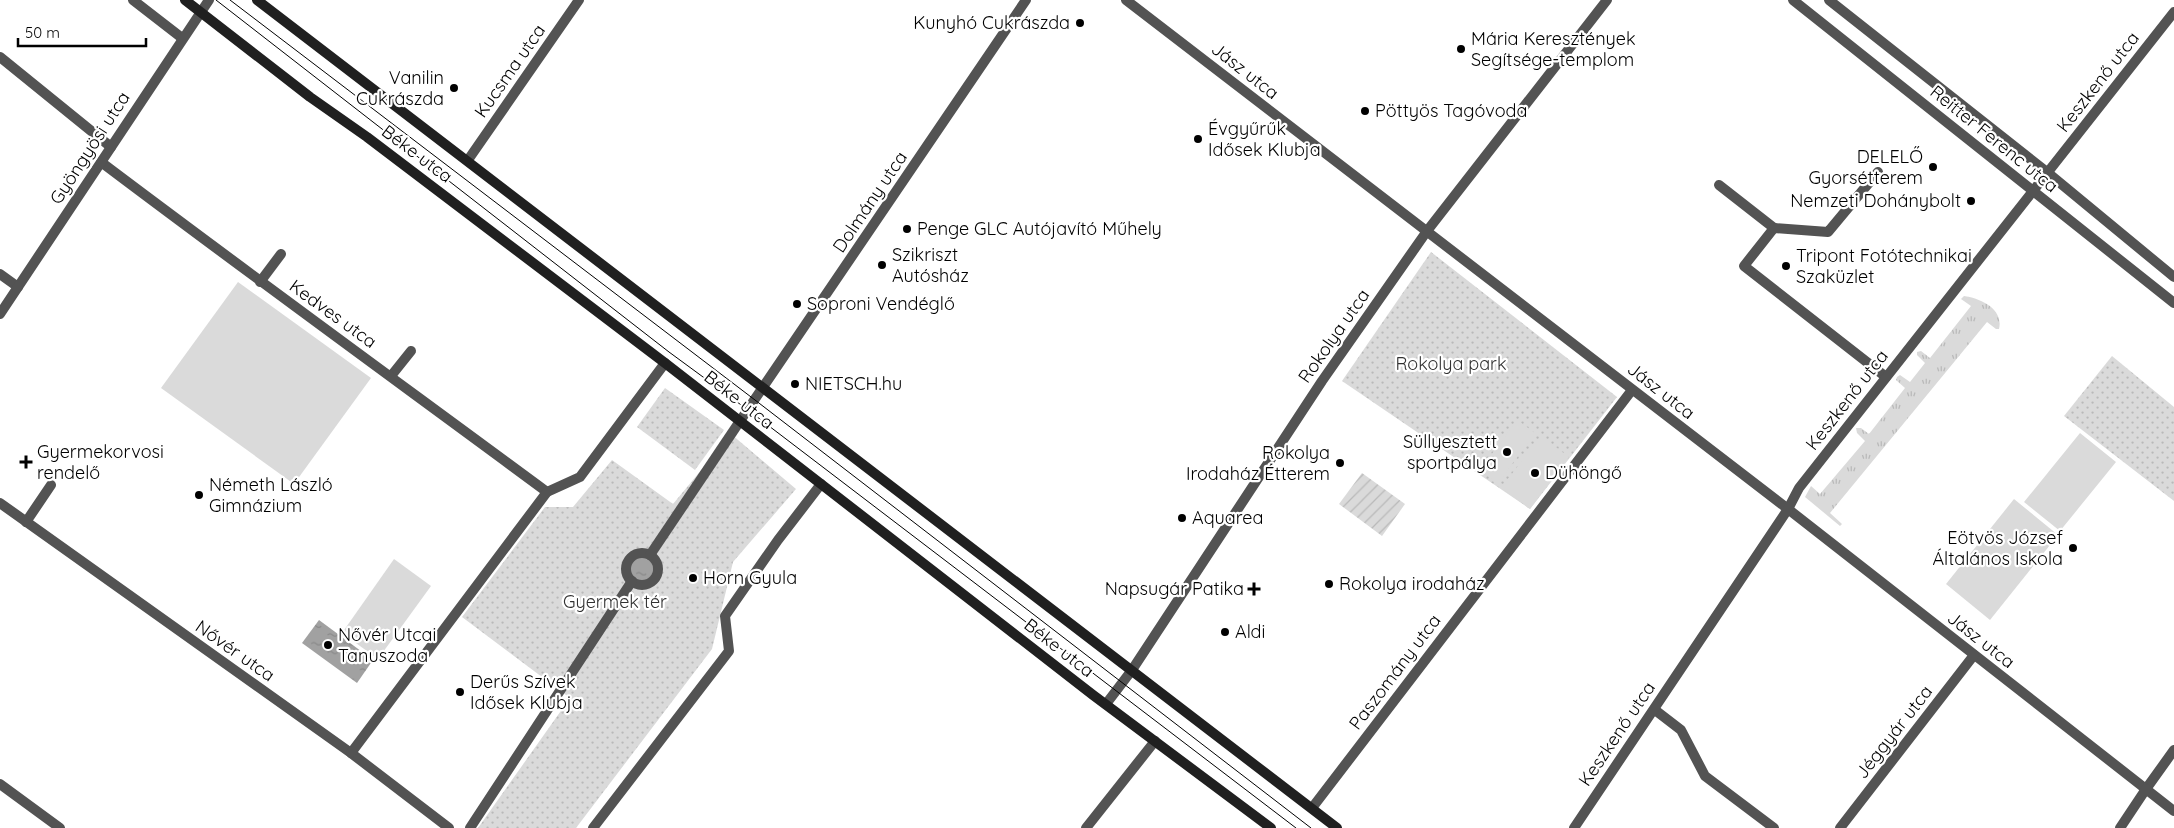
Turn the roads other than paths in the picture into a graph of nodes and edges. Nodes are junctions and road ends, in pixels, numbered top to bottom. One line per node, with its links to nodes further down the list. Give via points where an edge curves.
1 (132, 0): 13 (street)
2 (185, 0): 11 (main road, Béke utca)
3 (209, 0): 11 (street, Gyöngyösi utca)
4 (257, 0): 16 (main road, Béke utca)
5 (579, 0): 16 (street, Kucsma utca)
6 (1026, 0): 35 (street, Dolmány utca)
7 (1126, 0): 23 (street, Jász utca)
8 (1607, 0): 23 (street, Rokolya utca)
9 (1793, 0): 21 (street, Reitter Ferenc utca)
10 (1829, 0): 19 (street, Reitter Ferenc utca)
11 (201, 11): 13 (street, Gyöngyösi utca); 32 (main road, Béke utca, via 310,97)
12 (2174, 12): 19 (street, Keszkenő utca)
13 (182, 38): 15 (street, Gyöngyösi utca)
14 (0, 57): 15 (street)
15 (111, 147): 17 (street, Gyöngyösi utca)
16 (468, 160): 35 (main road, Béke utca)
17 (101, 162): 27 (street, Kedves utca); 28 (street, Gyöngyösi utca)
18 (1878, 172): 22 (street, via 1828,232)
19 (2048, 173): 21 (street, Keszkenő utca); 26 (street, Reitter Ferenc utca)
20 (1719, 184): 22 (street)
21 (2033, 191): 29 (street, Reitter Ferenc utca); 34 (street, Keszkenő utca)
22 (1774, 228): 34 (street, via 1744,266)
23 (1427, 231): 36 (street, Jász utca); 47 (street, Rokolya utca, via 1322,381)
24 (281, 254): 27 (street)
25 (0, 274): 28 (street)
26 (2174, 277)
27 (260, 282): 33 (street, Kedves utca)
28 (18, 287): 30 (street, Gyöngyösi utca)
29 (2174, 304)
30 (0, 314)
31 (411, 350): 33 (street)
32 (665, 363): 37 (main road, Béke utca); 40 (street, via 580,477)
33 (391, 376): 40 (street, Kedves utca)
34 (1886, 377): 42 (street, Keszkenő utca, via 1799,488)
35 (764, 388): 37 (street, Dolmány utca); 47 (main road, Béke utca)
36 (1632, 390): 42 (street, Jász utca); 55 (street, Paszomány utca)
37 (740, 421): 38 (main road, Béke utca); 44 (street, Dolmány utca)
38 (821, 484): 48 (main road, Béke utca); 60 (street, via 725,616 728,651)
39 (51, 485): 43 (street)
40 (547, 492): 52 (street)
41 (0, 503): 43 (street, Nővér utca)
42 (1788, 509): 46 (street, Jász utca); 49 (street, Keszkenő utca, via 1691,650)
43 (26, 522): 52 (street, Nővér utca)
44 (650, 555): 45 (street, via 641,553 630,558 626,567); 45 (street, via 656,564 656,576 645,584)
45 (632, 581): 59 (street)
46 (1974, 655): 54 (street, Jász utca); 66 (street, Jéggyár utca)
47 (1132, 670): 48 (street, Rokolya utca); 55 (main road, Béke utca)
48 (1106, 704): 50 (main road, Béke utca)
49 (1655, 710): 64 (street, Keszkenő utca); 65 (street, via 1681,730 1705,776)
50 (1155, 741): 61 (street); 62 (main road, Béke utca)
51 (2174, 750): 54 (street)
52 (351, 753): 58 (street, Nővér utca)
53 (0, 784): 57 (street)
54 (2146, 790): 56 (street, Jász utca); 67 (street)
55 (1312, 808): 63 (main road, Béke utca)
56 (2174, 811)
57 (60, 828)
58 (450, 828)
59 (470, 828)
60 (593, 828)
61 (1086, 828)
62 (1271, 828)
63 (1337, 828)
64 (1574, 828)
65 (1774, 828)
66 (1840, 828)
67 (2120, 828)

